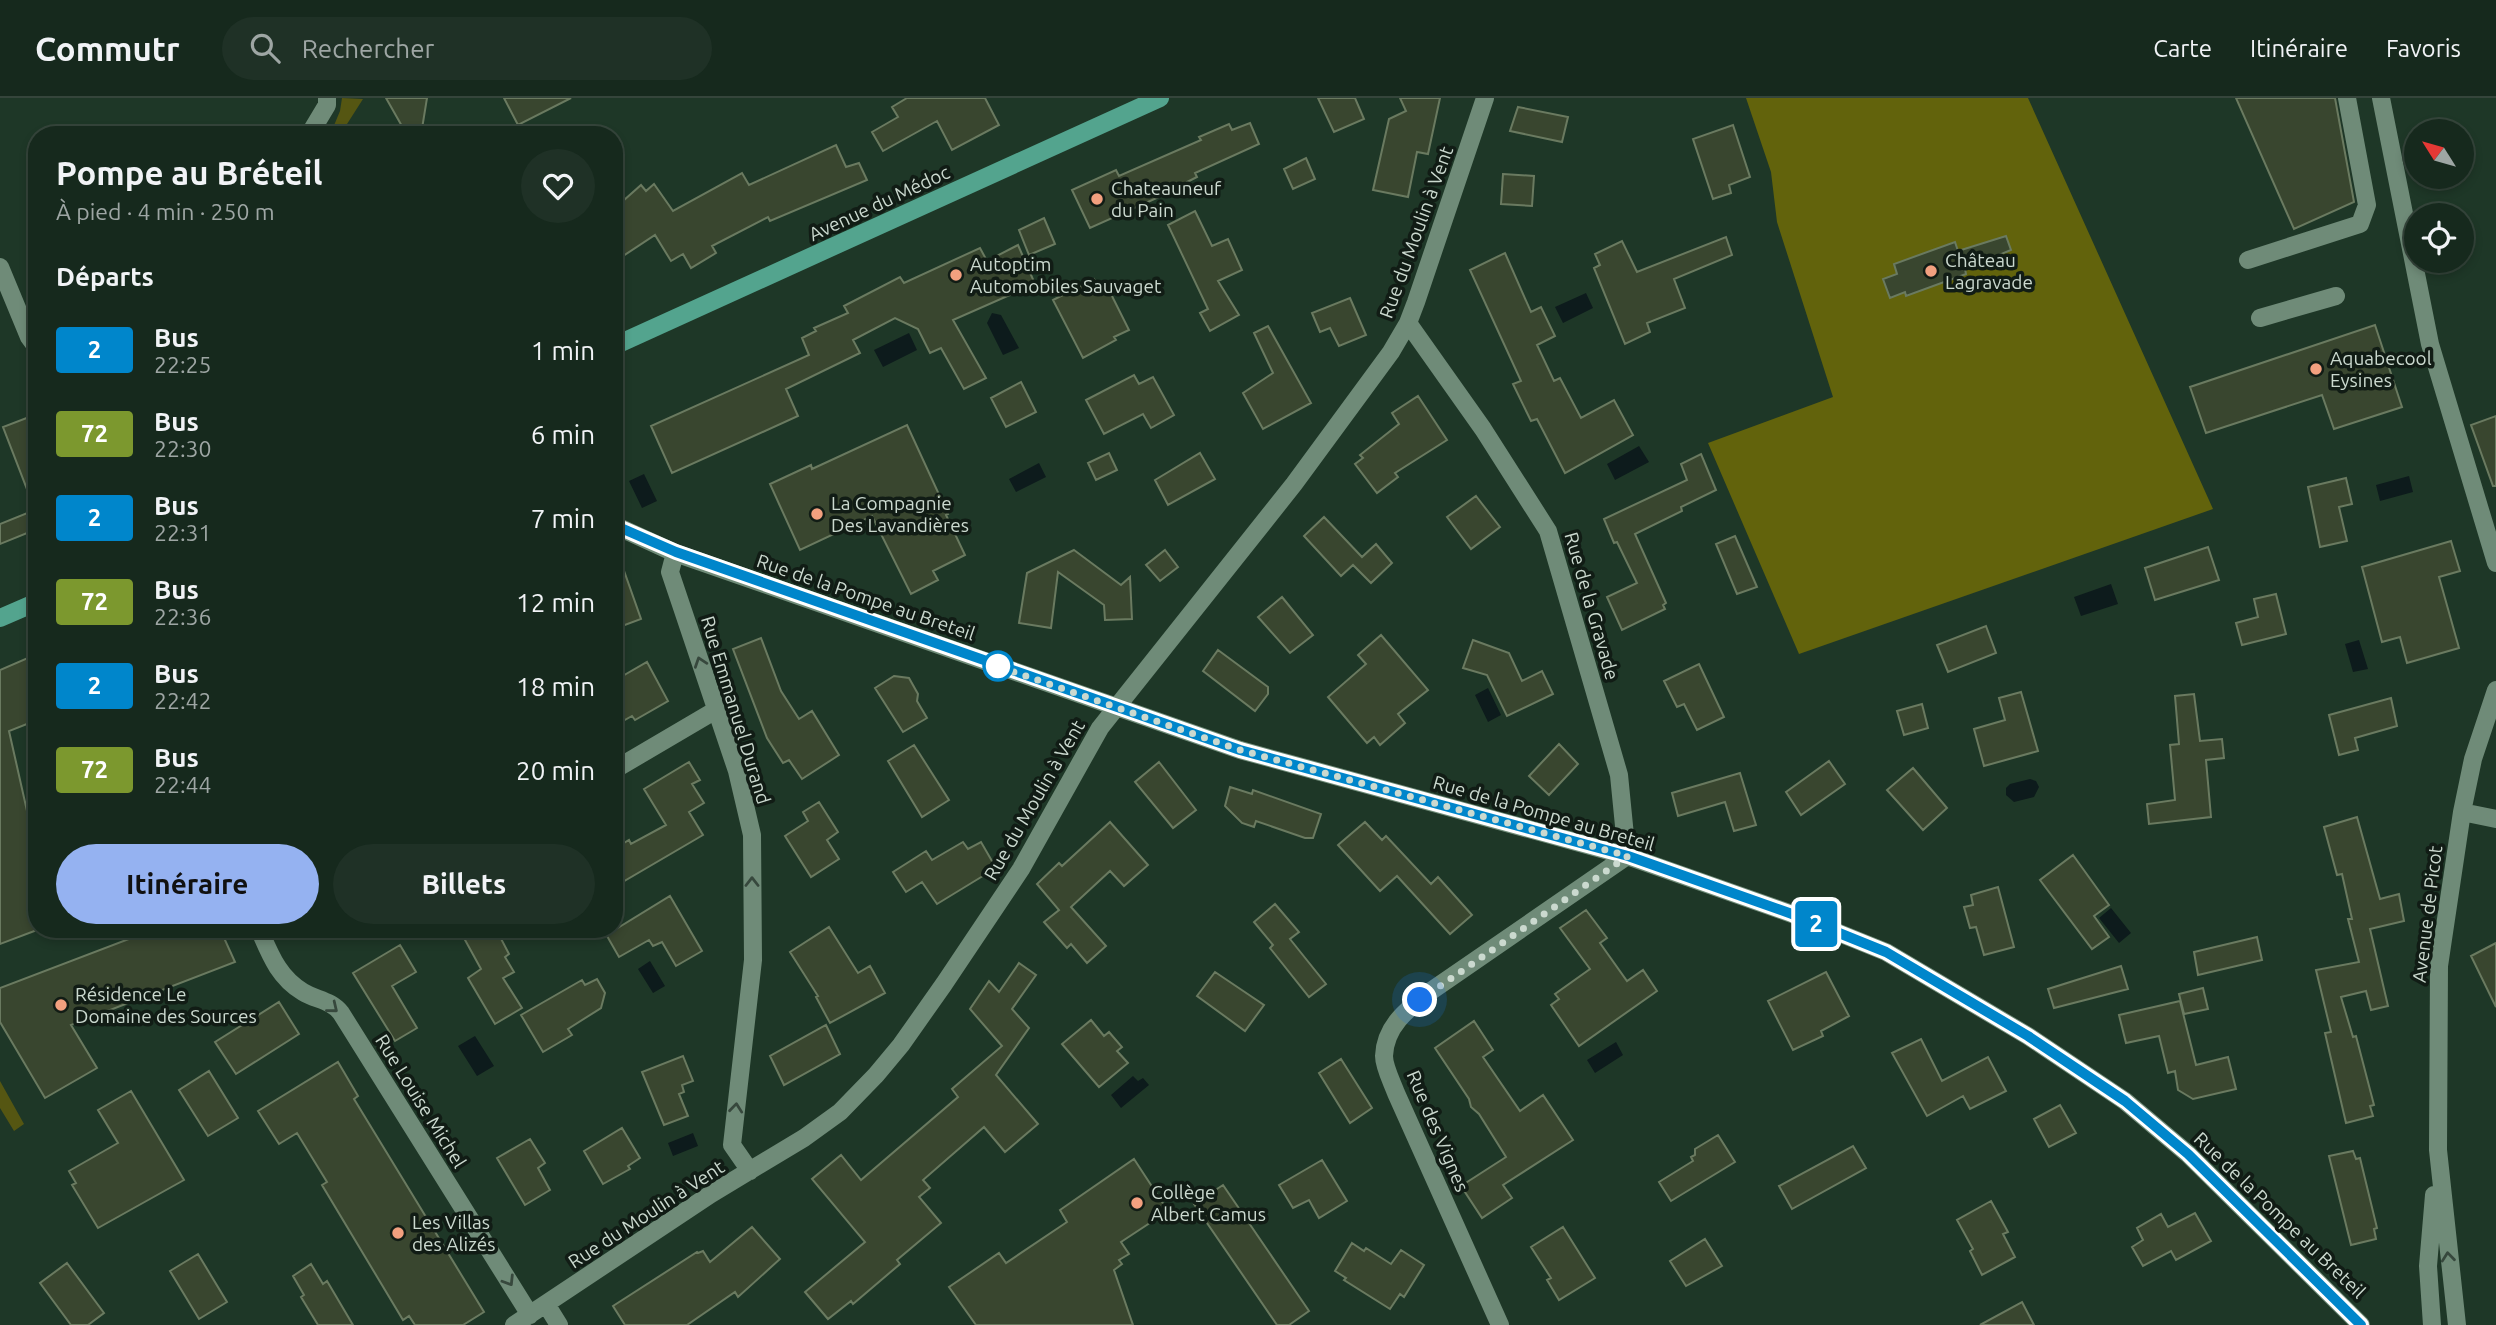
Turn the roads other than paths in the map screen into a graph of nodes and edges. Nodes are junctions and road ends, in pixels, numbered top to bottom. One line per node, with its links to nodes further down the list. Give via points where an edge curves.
1 (327, 98): 6 (street)
2 (1160, 98): 13 (main road, Avenue du Médoc)
3 (1485, 98): 11 (street, Rue du Moulin à Vent)
4 (2347, 98): 7 (street, via 2367,205 2360,224)
5 (2381, 98): 16 (street, via 2430,344)
6 (314, 126)
7 (2248, 260)
8 (0, 267): 12 (street)
9 (2336, 296): 10 (street)
10 (2260, 318)
11 (1408, 323): 20 (street, Rue du Moulin à Vent, via 1294,484); 25 (street, Rue de la Gravade, via 1548,531 1619,775)
12 (28, 335)
13 (623, 342)
14 (623, 529): 15 (street, Rue de la Pompe au Breteil)
15 (676, 552): 20 (street, Rue de la Pompe au Breteil); 21 (street, Rue Emmanuel Durand, one-way to 15, via 670,572)
16 (2496, 563)
17 (28, 606): 18 (main road)
18 (0, 618)
19 (2496, 690): 23 (street, Avenue de Picot, via 2473,759)
20 (1116, 706): 25 (street, Rue de la Pompe au Breteil, via 1240,750); 28 (street, Rue du Moulin à Vent, via 1021,869 901,1045 840,1112)
21 (716, 710): 22 (street); 28 (street, Rue Emmanuel Durand, one-way to 21, via 732,1145 753,960 752,835)
22 (623, 765)
23 (2462, 812): 24 (street); 27 (street, Avenue de Picot, via 2439,966)
24 (2496, 819)
25 (1628, 856): 32 (street, Rue des Vignes, via 1431,991 1390,1029 1384,1058 1396,1093); 33 (street, Rue de la Pompe au Breteil, via 1886,952 2028,1036 2125,1101 2188,1154)
26 (263, 938): 30 (street, Rue Louise Michel, one-way to 30, via 278,971 303,992 327,1001 341,1013)
27 (2438, 1150): 34 (street, Avenue de Picot, via 2428,1266); 35 (street, Avenue de Picot, one-way to 27)
28 (750, 1171): 29 (street, Rue du Moulin à Vent)
29 (546, 1304): 30 (street, Rue du Moulin à Vent); 31 (street)
30 (522, 1320)
31 (559, 1325)
32 (1500, 1325)
33 (2361, 1325)
34 (2432, 1325)
35 (2457, 1325)

